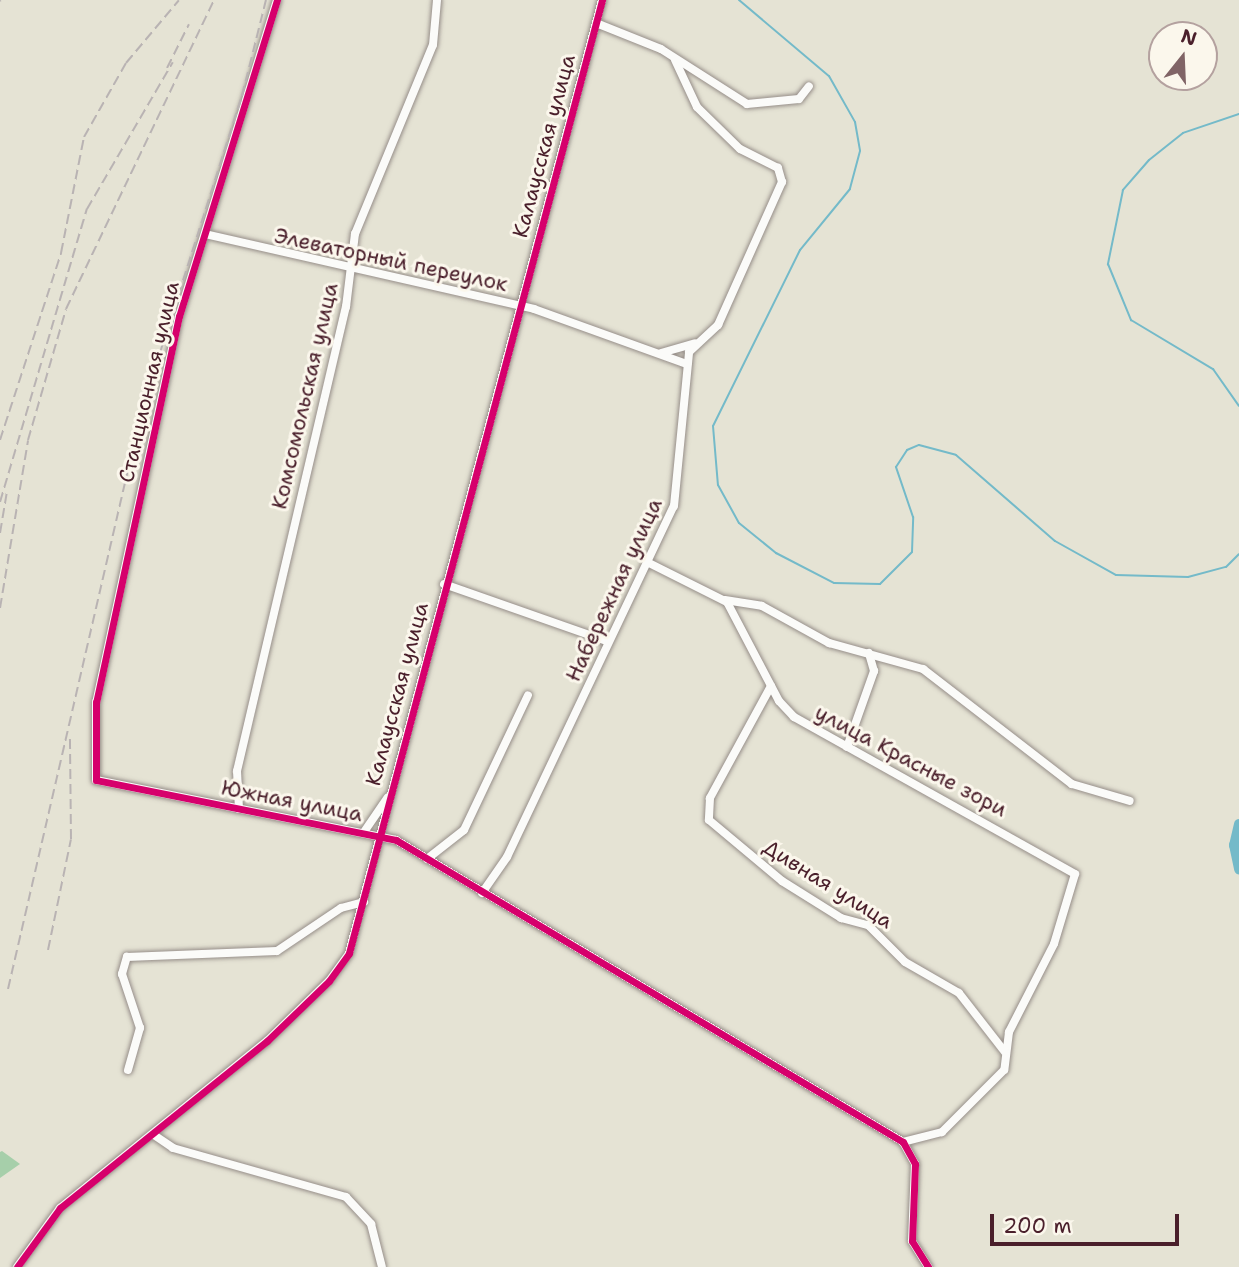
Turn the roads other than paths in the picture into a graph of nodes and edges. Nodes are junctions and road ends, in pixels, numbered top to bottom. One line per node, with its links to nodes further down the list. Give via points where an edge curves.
1 (277, 0): 7 (street, Станционная улица)
2 (437, 0): 8 (street, Комсомольская улица, via 433,45 360,218)
3 (602, 0): 4 (street, Калаусская улица)
4 (596, 23): 5 (street); 9 (street, Калаусская улица)
5 (675, 60): 6 (street, via 747,104 799,99); 10 (street, Набережная улица, via 697,107 746,153 775,165 782,178 721,318)
6 (809, 86)
7 (205, 234): 8 (street, Элеваторный переулок); 23 (street, Станционная улица, via 179,316 96,702)
8 (351, 270): 9 (street, Элеваторный переулок); 26 (street, Комсомольская улица, via 237,771)
9 (519, 304): 11 (street, Элеваторный переулок); 14 (street, Калаусская улица)
10 (699, 342): 11 (street); 12 (street, Набережная улица)
11 (661, 353): 12 (street, Элеваторный переулок)
12 (687, 365): 13 (street, Набережная улица, via 679,484)
13 (647, 562): 15 (street); 16 (street, Набережная улица)
14 (444, 583): 16 (street); 24 (street, Калаусская улица)
15 (725, 600): 17 (street, via 762,606 829,643); 18 (street, улица Красные зори)
16 (607, 641): 30 (street, Набережная улица, via 506,858)
17 (869, 653): 22 (street, via 874,671); 25 (street, via 930,673 1072,783)
18 (771, 686): 20 (street, улица Красные зори); 21 (street, Дивная улица)
19 (528, 695): 29 (street, via 464,830)
20 (779, 701): 21 (street); 22 (street, улица Красные зори)
21 (762, 704): 32 (street, Дивная улица, via 710,798 709,820 782,881 841,918 868,925 905,962 959,993)
22 (848, 747): 32 (street, улица Красные зори, via 1076,874 1062,924 1009,1032)
23 (96, 780): 26 (street, Южная улица)
24 (388, 797): 27 (street); 28 (street, Калаусская улица)
25 (1130, 802)
26 (239, 809): 27 (street, Южная улица)
27 (364, 832): 28 (street, Южная улица)
28 (380, 836): 29 (street, Южная улица); 31 (street, Калаусская улица)
29 (426, 859): 30 (street, Южная улица)
30 (482, 894): 35 (street, Южная улица)
31 (364, 902): 33 (street, via 341,908 274,952 127,957 122,974 140,1028); 34 (street, Калаусская улица, via 352,946 329,981)
32 (1006, 1053): 35 (street, via 1004,1070 972,1108 934,1136)
33 (128, 1070)
34 (154, 1135): 36 (street, Калаусская улица, via 60,1208); 37 (street, via 173,1148 346,1197 371,1224)
35 (903, 1142): 38 (street, via 915,1164 912,1241)
36 (18, 1267)
37 (382, 1267)
38 (928, 1267)

